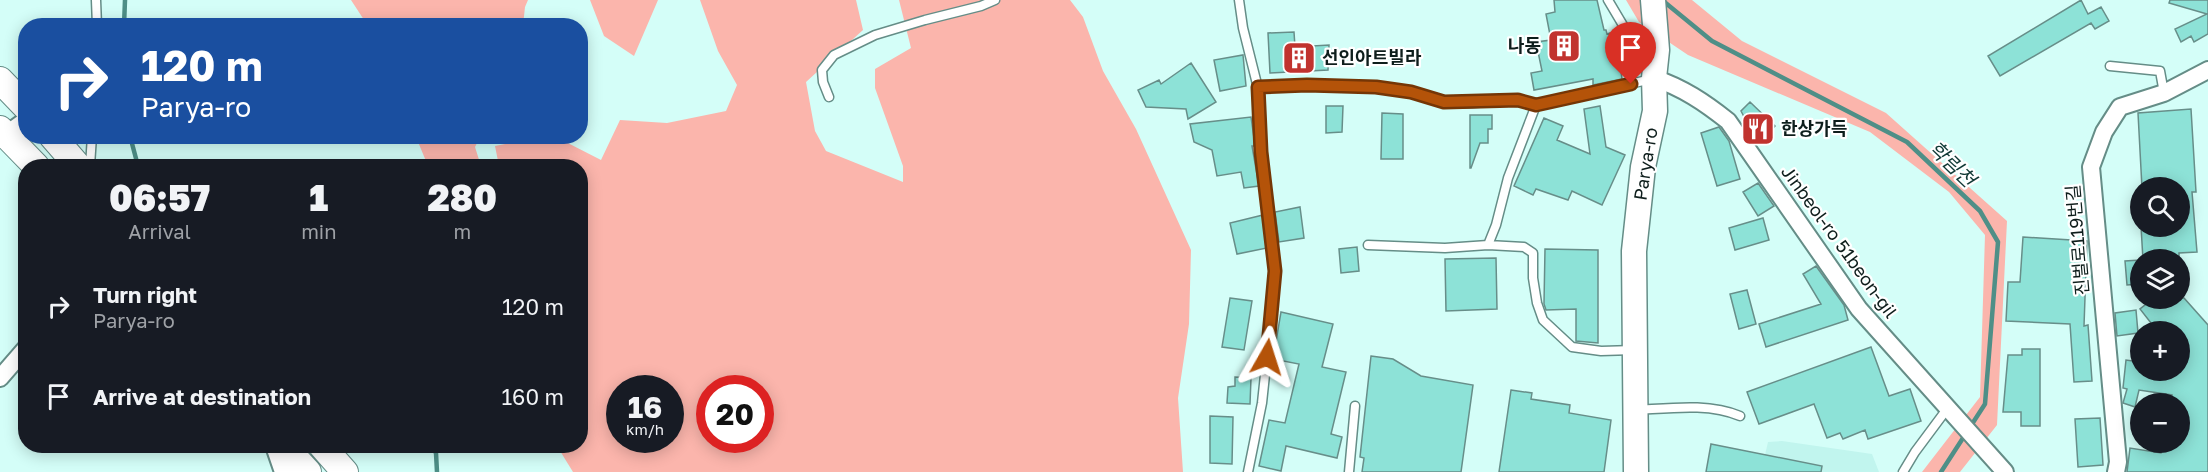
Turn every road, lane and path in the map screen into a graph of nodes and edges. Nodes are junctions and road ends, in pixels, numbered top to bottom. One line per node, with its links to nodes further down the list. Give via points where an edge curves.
1 (96, 0): 6 (lane)
2 (995, 0): 13 (lane, via 875,35 834,55 822,70)
3 (1239, 0): 11 (lane)
4 (1608, 0): 9 (lane)
5 (1653, 0): 9 (street, Parya-ro, via 1657,50)
6 (97, 18)
7 (2110, 66): 12 (lane, via 2160,71)
8 (2208, 70): 12 (street, 진벌로119번길)
9 (1654, 78): 15 (lane); 25 (street, Parya-ro, via 1655,111 1643,167 1634,251); 30 (street, Jinbeol-ro 51beon-gil, via 1693,95 1728,121 1859,309)
10 (0, 80): 14 (main road)
11 (1258, 87): 15 (lane, via 1376,87 1444,102 1518,100); 38 (lane, via 1275,271 1262,403)
12 (2164, 93): 43 (street, 진벌로119번길, via 2120,107 2104,132 2091,167)
13 (829, 97)
14 (18, 99)
15 (1536, 105): 24 (lane)
16 (18, 126): 17 (street)
17 (1, 139): 20 (main road)
18 (59, 144): 21 (main road)
19 (91, 144): 22 (lane)
20 (27, 159)
21 (72, 159)
22 (90, 159)
23 (1368, 245): 24 (lane)
24 (1488, 245): 25 (lane, via 1524,246 1533,253 1533,278 1543,320 1572,347)
25 (1634, 350): 29 (street, Parya-ro)
26 (18, 357): 27 (street)
27 (0, 378)
28 (1355, 406): 39 (lane)
29 (1635, 410): 31 (lane, via 1724,409); 40 (street, Parya-ro)
30 (1952, 412): 41 (lane, via 1915,452); 42 (street, Jinbeol-ro 51beon-gil)
31 (1740, 416)
32 (277, 453): 35 (street)
33 (290, 453): 36 (main road)
34 (328, 453): 37 (main road)
35 (284, 472)
36 (308, 472)
37 (345, 472)
38 (1248, 472)
39 (1349, 472)
40 (1636, 472)
41 (1904, 472)
42 (2005, 472)
43 (2116, 472)

